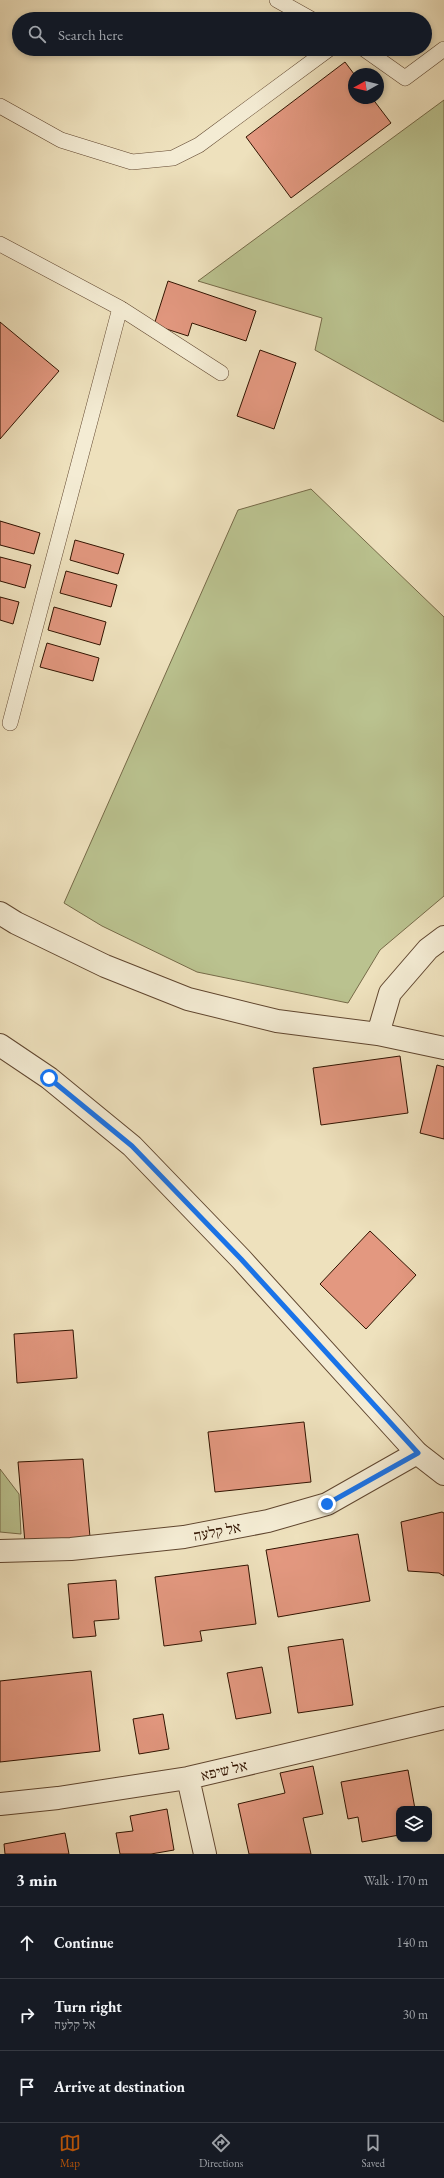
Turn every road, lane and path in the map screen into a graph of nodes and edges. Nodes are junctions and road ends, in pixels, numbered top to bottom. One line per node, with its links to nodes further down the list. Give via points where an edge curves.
1 (277, 0): 2 (lane)
2 (298, 12)
3 (444, 49): 5 (lane, via 405,78)
4 (320, 56): 6 (lane, via 199,145 173,158 132,162 61,140)
5 (374, 56)
6 (0, 106)
7 (0, 244): 8 (lane)
8 (120, 308): 9 (lane); 10 (lane)
9 (221, 374)
10 (10, 722)
11 (0, 913): 13 (street, via 105,966 188,999 277,1020)
12 (444, 937): 13 (street, via 428,949 390,993)
13 (378, 1034): 15 (street)
14 (0, 1045): 16 (street, via 49,1078 132,1146 241,1259)
15 (444, 1048)
16 (418, 1453): 17 (street); 18 (street, אל קלעה, via 327,1504 268,1521 184,1537 71,1549)
17 (444, 1474)
18 (0, 1551)
19 (444, 1718): 20 (street, אל שיפא)
20 (188, 1778): 21 (street, אל שיפא, via 58,1798); 22 (street)
21 (0, 1804)
22 (205, 1854)

